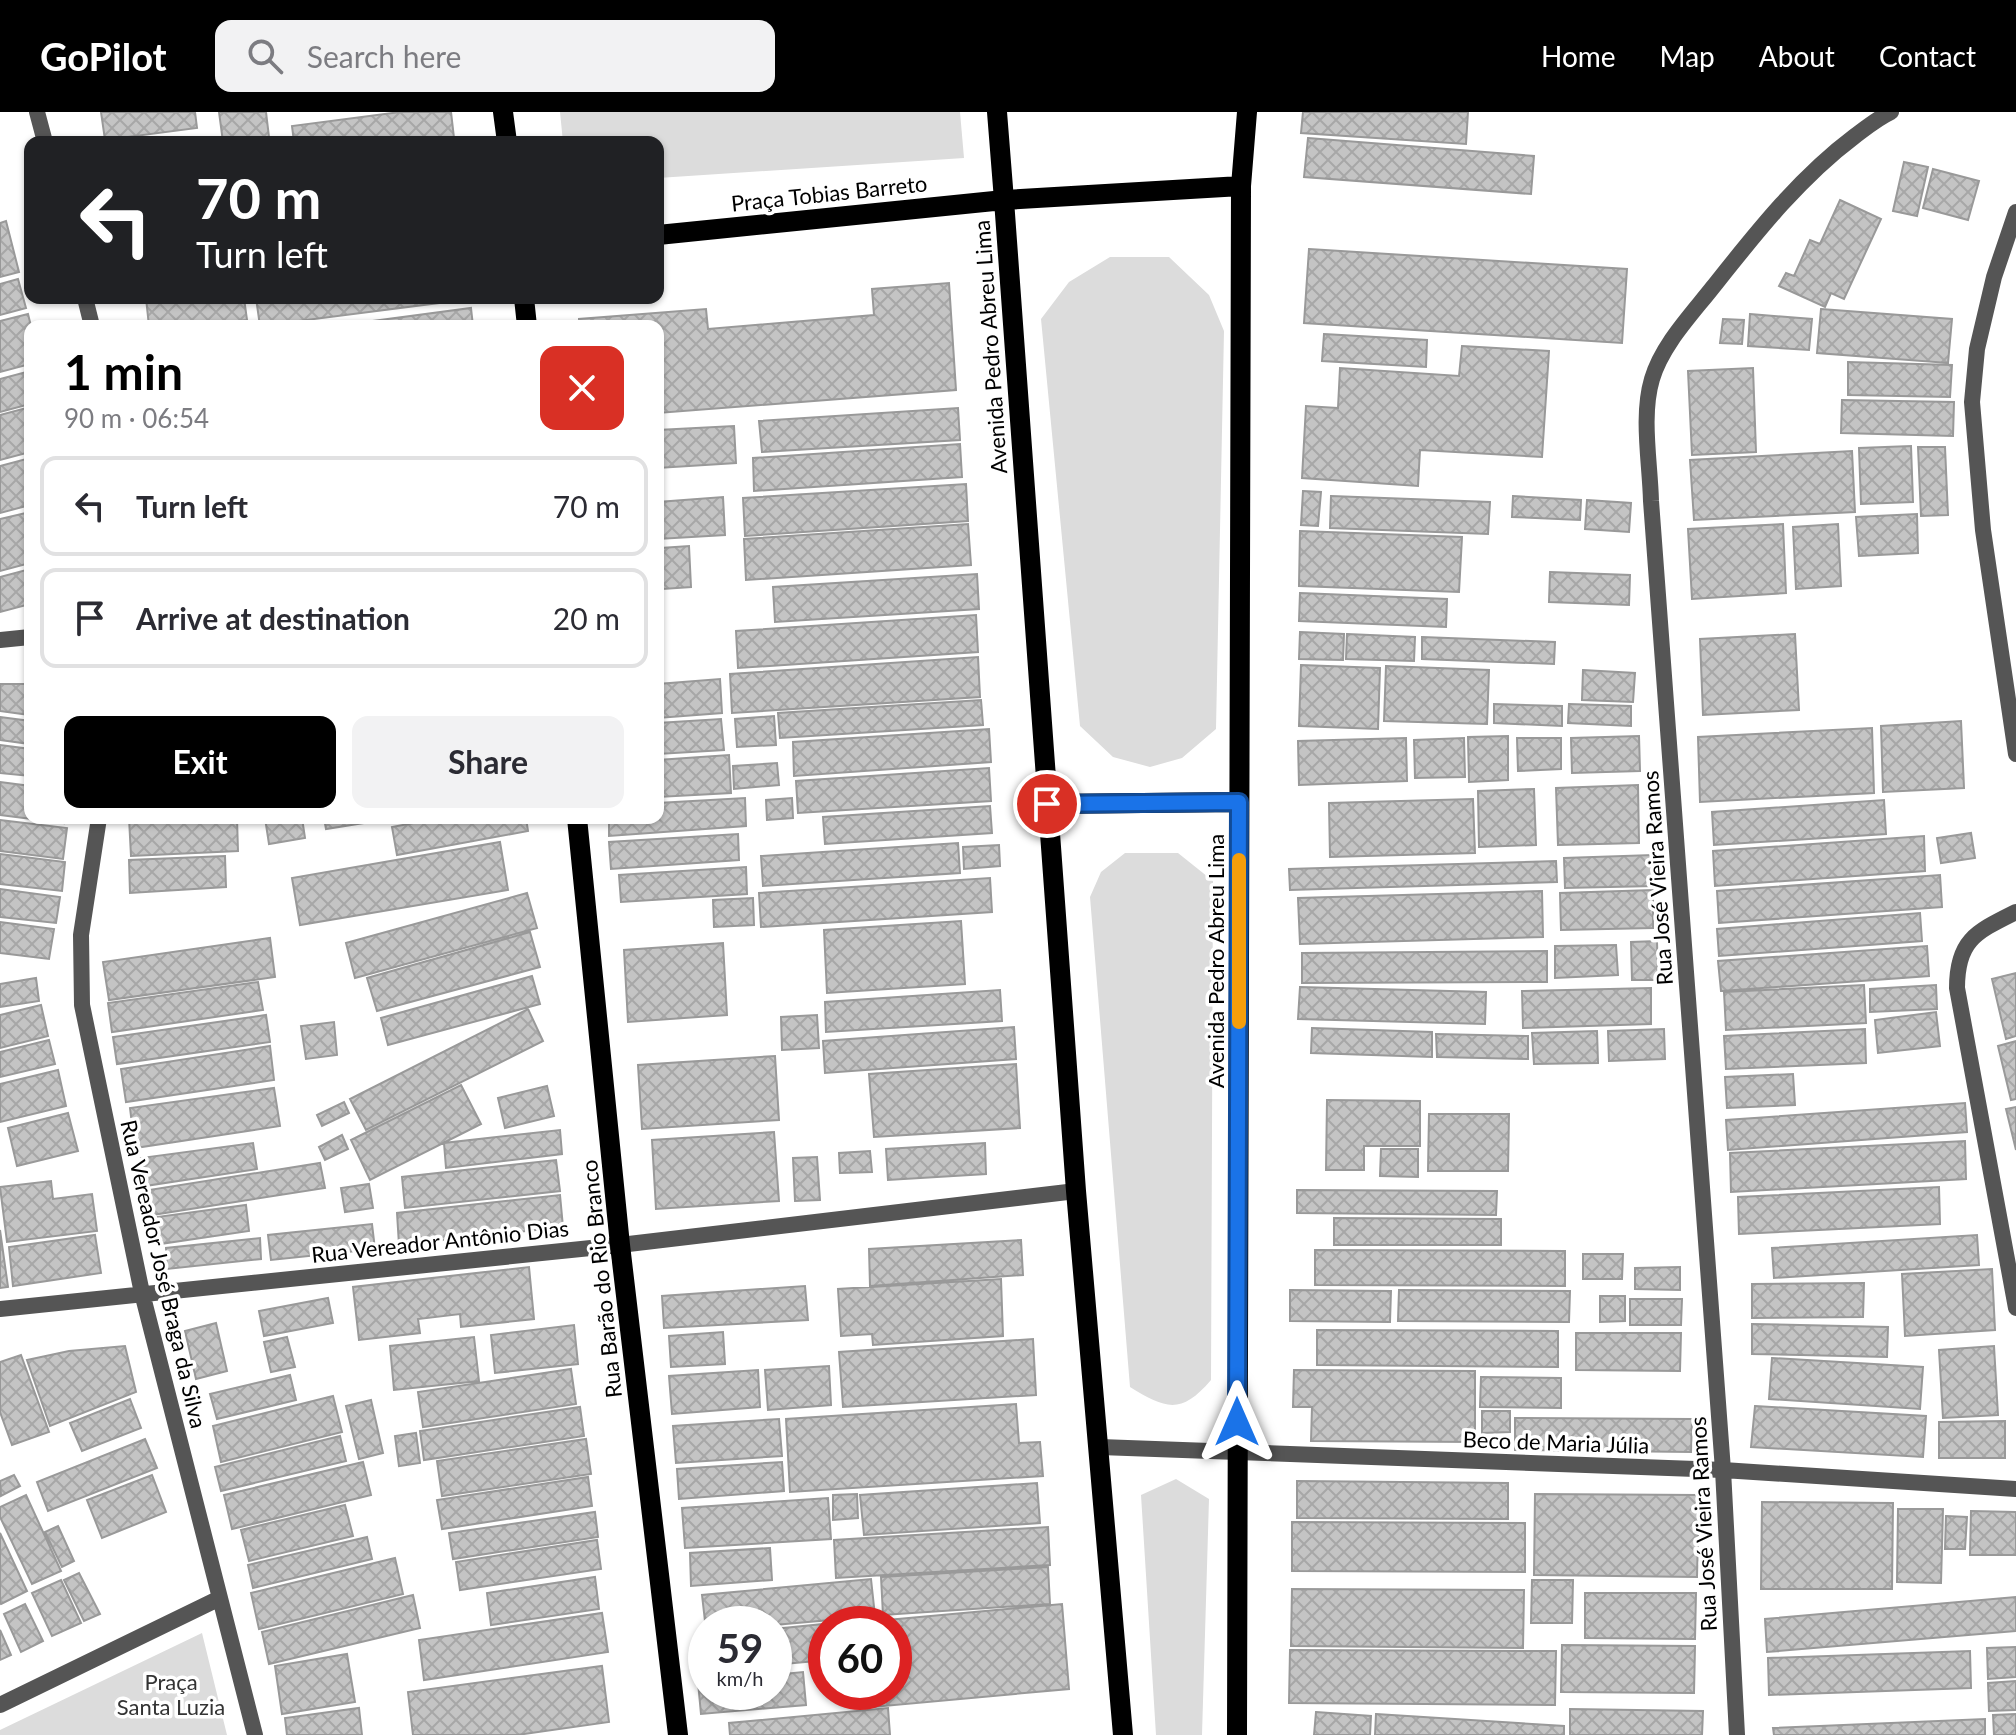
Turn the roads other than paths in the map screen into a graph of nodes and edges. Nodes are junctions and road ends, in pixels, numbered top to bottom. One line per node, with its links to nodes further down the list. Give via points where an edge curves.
1 (37, 112): 6 (street)
2 (503, 112): 7 (main road)
3 (997, 112): 9 (main road, Avenida Pedro Abreu Lima)
4 (1247, 112): 8 (main road, Avenida Pedro Abreu Lima)
5 (1891, 112): 27 (street, Rua José Vieira Ramos, via 1834,152 1775,210 1667,349 1647,403)
6 (43, 136)
7 (506, 136)
8 (1241, 186): 9 (main road, Praça Tobias Barreto); 15 (main road, Avenida Pedro Abreu Lima)
9 (1004, 200): 11 (main road, Praça Tobias Barreto); 16 (main road, Avenida Pedro Abreu Lima)
10 (2016, 212): 14 (street, via 1977,349 1972,402 1983,530)
11 (664, 234)
12 (24, 638): 13 (street)
13 (0, 640)
14 (2016, 754)
15 (1239, 802): 16 (main road); 26 (main road, Avenida Pedro Abreu Lima)
16 (1047, 804): 20 (main road, Avenida Pedro Abreu Lima)
17 (98, 824): 22 (street, Rua Vereador José Braga da Silva, via 81,935 82,1005)
18 (578, 824): 21 (main road, Rua Barão do Rio Branco)
19 (2016, 912): 23 (street, via 1971,938 1960,956 1957,988)
20 (1076, 1191): 21 (street, Rua Vereador Antônio Dias); 25 (main road, Avenida Pedro Abreu Lima)
21 (620, 1245): 22 (street, Rua Vereador Antônio Dias); 32 (main road, Rua Barão do Rio Branco)
22 (142, 1293): 24 (street, Rua Vereador Antônio Dias); 29 (street, Rua Vereador José Braga da Silva)
23 (2016, 1308)
24 (0, 1309)
25 (1100, 1447): 26 (street, Beco de Maria Júlia); 33 (main road, Avenida Pedro Abreu Lima)
26 (1237, 1453): 27 (street, Beco de Maria Júlia); 34 (main road, Avenida Pedro Abreu Lima)
27 (1723, 1470): 28 (street, Beco de Maria Júlia); 35 (street, Rua José Vieira Ramos)
28 (2016, 1489)
29 (220, 1598): 30 (street); 31 (street, Rua Vereador José Braga da Silva)
30 (0, 1705)
31 (255, 1735)
32 (678, 1735)
33 (1123, 1735)
34 (1237, 1735)
35 (1737, 1735)

